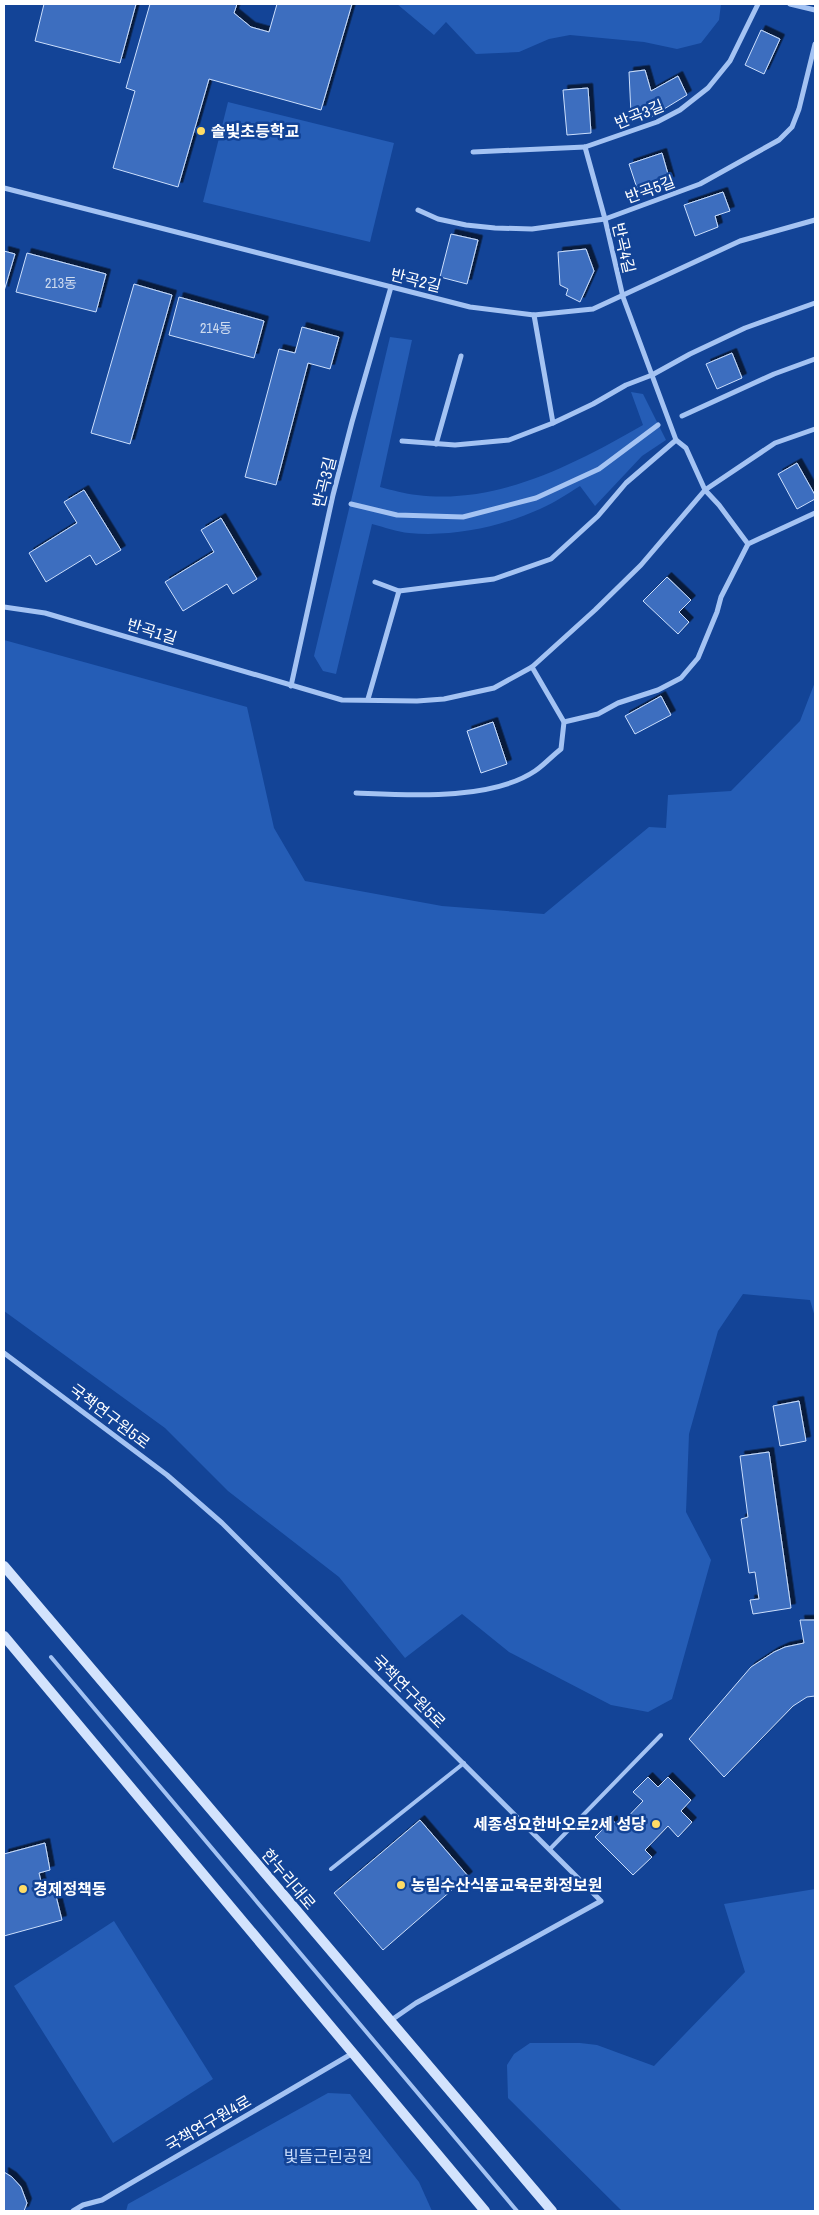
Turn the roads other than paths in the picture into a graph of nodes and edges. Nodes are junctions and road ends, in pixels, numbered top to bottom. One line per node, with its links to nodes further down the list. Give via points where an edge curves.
1 (758, 4): 5 (street, 반곡3길, via 730,61 708,88 680,110 657,122)
2 (790, 4): 3 (street)
3 (815, 10)
4 (815, 44): 9 (street, 반곡5길, via 800,109 792,127 779,140 700,184)
5 (585, 146): 6 (street, 반곡3길); 9 (street, 반곡4길)
6 (473, 152)
7 (4, 188): 11 (street, 반곡2길)
8 (418, 210): 9 (street, 반곡5길, via 438,219 495,228 532,229)
9 (605, 219): 12 (street, 반곡4길)
10 (815, 220): 12 (street, 반곡2길, via 740,241)
11 (391, 287): 14 (street, 반곡2길, via 484,310); 33 (street, 반곡3길, via 333,495)
12 (622, 297): 14 (street, 반곡2길, via 593,309); 17 (street, 반곡4길)
13 (815, 303): 17 (street, via 745,328)
14 (534, 315): 19 (street)
15 (462, 356): 24 (street)
16 (815, 359): 18 (street)
17 (652, 375): 19 (street); 22 (street, 반곡4길)
18 (682, 416)
19 (553, 423): 24 (street, via 509,440)
20 (658, 425): 26 (street, via 599,469 536,498 463,517 398,515)
21 (815, 429): 25 (street, 반곡1길, via 775,443)
22 (676, 440): 25 (street, 반곡4길, via 686,448); 30 (street, via 626,482 598,516 551,559 494,579)
23 (402, 441): 24 (street)
24 (436, 444)
25 (705, 490): 28 (street, 반곡4길); 32 (street, 반곡1길, via 641,565)
26 (351, 504)
27 (815, 513): 28 (street)
28 (748, 544): 35 (street, via 721,597 698,658 681,678 598,714)
29 (375, 582): 30 (street)
30 (399, 591): 34 (street)
31 (4, 607): 33 (street, 반곡1길, via 46,613)
32 (532, 667): 34 (street, 반곡1길, via 494,688 444,699); 35 (street)
33 (291, 686): 34 (street, 반곡1길, via 342,700)
34 (368, 699)
35 (564, 722): 36 (street, via 561,749 534,772 511,782 478,791 420,796)
36 (356, 793)
37 (4, 1352): 42 (street, 국책연구원5로, via 167,1475 222,1523)
38 (4, 1566): 45 (street, 한누리대로)
39 (4, 1636): 46 (street)
40 (51, 1657): 51 (lane)
41 (661, 1735): 43 (lane)
42 (464, 1763): 43 (street, 국책연구원5로); 44 (lane)
43 (550, 1849): 45 (street, 국책연구원5로, via 601,1901)
44 (331, 1869)
45 (390, 2021): 52 (street, 한누리대로)
46 (354, 2052): 47 (street, 국책연구원4로, via 102,2200); 50 (street)
47 (83, 2205): 48 (street, 국책연구원4로); 49 (street)
48 (73, 2211)
49 (87, 2211)
50 (485, 2211)
51 (517, 2211)
52 (552, 2211)

